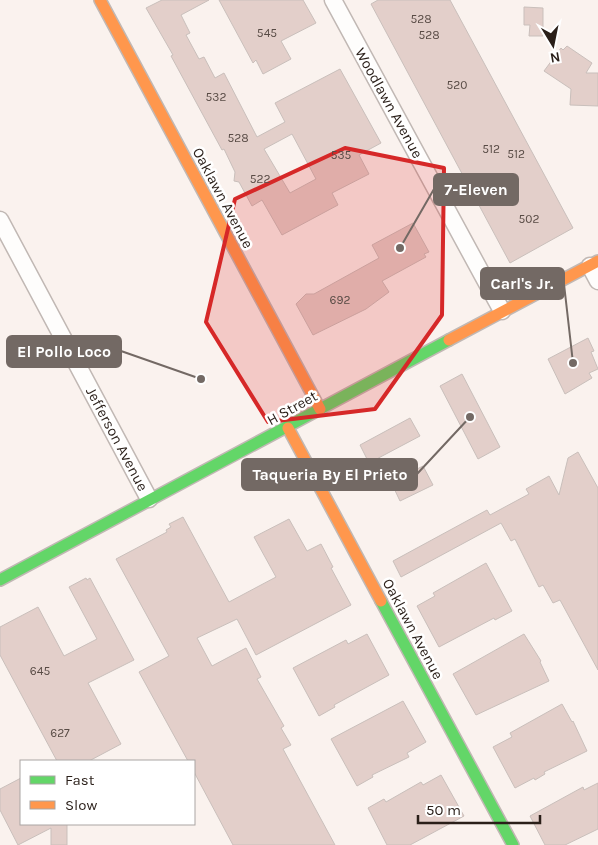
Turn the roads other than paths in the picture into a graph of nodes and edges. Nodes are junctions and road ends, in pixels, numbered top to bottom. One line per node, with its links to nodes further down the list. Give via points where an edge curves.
1 (100, 0): 7 (street, Oaklawn Avenue)
2 (333, 0): 6 (street, Woodlawn Avenue)
3 (0, 220): 9 (street, Jefferson Avenue)
4 (594, 264): 5 (street); 6 (street, H Street)
5 (598, 281)
6 (502, 311): 7 (street, H Street)
7 (320, 409): 8 (street, H Street)
8 (288, 428): 9 (street, H Street); 11 (street, Oaklawn Avenue)
9 (149, 499): 10 (street, H Street)
10 (0, 580)
11 (513, 845)

